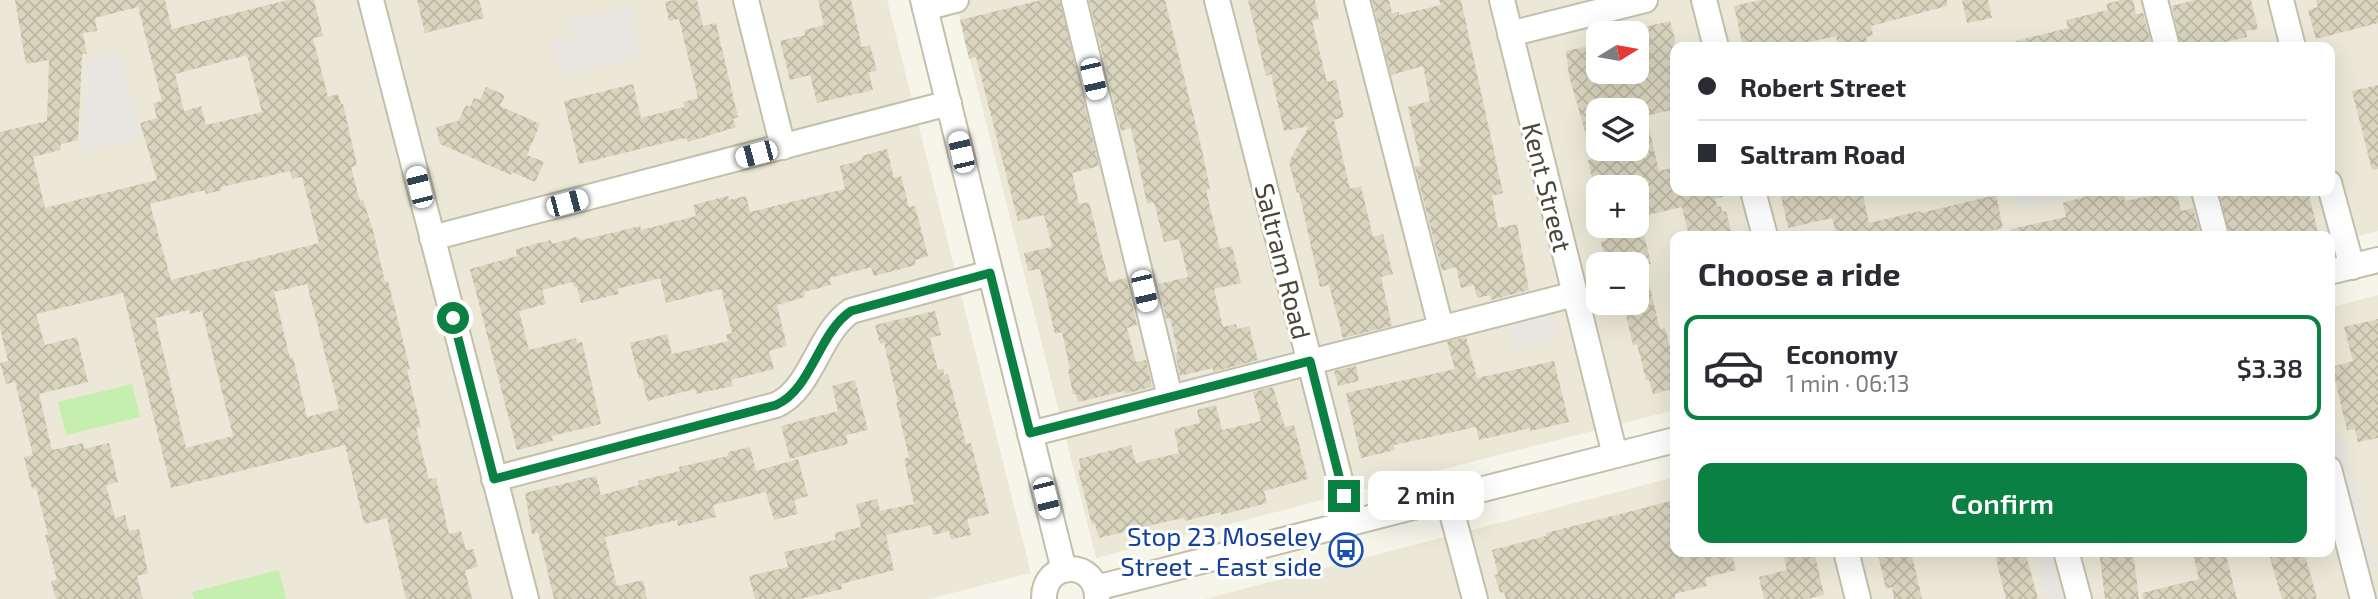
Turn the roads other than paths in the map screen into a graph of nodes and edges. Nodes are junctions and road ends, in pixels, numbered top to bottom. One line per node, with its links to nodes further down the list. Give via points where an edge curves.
1 (371, 0): 24 (street)
2 (747, 0): 18 (street)
3 (956, 0): 12 (street)
4 (1074, 0): 31 (street)
5 (1217, 0): 30 (street, Saltram Road)
6 (1357, 0): 29 (street)
7 (1502, 0): 13 (street, Kent Street)
8 (1645, 0): 13 (street)
9 (1704, 0): 14 (street)
10 (2155, 0): 15 (street)
11 (2281, 0): 16 (street)
12 (924, 4): 17 (street)
13 (1510, 34): 28 (street, Kent Street)
14 (1715, 42)
15 (2166, 42)
16 (2292, 42)
17 (949, 103): 18 (street); 27 (street)
18 (783, 147): 24 (street)
19 (1754, 196): 22 (street)
20 (2205, 196): 23 (street)
21 (2331, 196): 26 (street)
22 (1764, 231)
23 (2215, 231)
24 (432, 238): 35 (street)
25 (2378, 260): 26 (street)
26 (2340, 270)
27 (990, 273): 32 (street); 35 (street, via 851,311 837,321 793,394 776,405)
28 (1575, 294): 29 (street); 34 (street, Kent Street)
29 (1441, 328): 30 (street)
30 (1310, 361): 31 (street); 38 (street, Saltram Road)
31 (1170, 397): 32 (street)
32 (1030, 433): 41 (street)
33 (1670, 441): 34 (street)
34 (1615, 455): 37 (street)
35 (494, 479): 43 (street)
36 (2335, 492): 48 (street)
37 (1448, 498): 38 (street); 45 (street)
38 (1351, 523): 42 (street)
39 (1848, 557): 46 (street)
40 (2068, 557): 47 (street)
41 (1064, 569): 42 (street, via 1080,570 1093,580); 44 (street, via 1045,586)
42 (1096, 594)
43 (526, 599)
44 (1044, 599)
45 (1475, 599)
46 (1858, 599)
47 (2078, 599)
48 (2363, 599)

